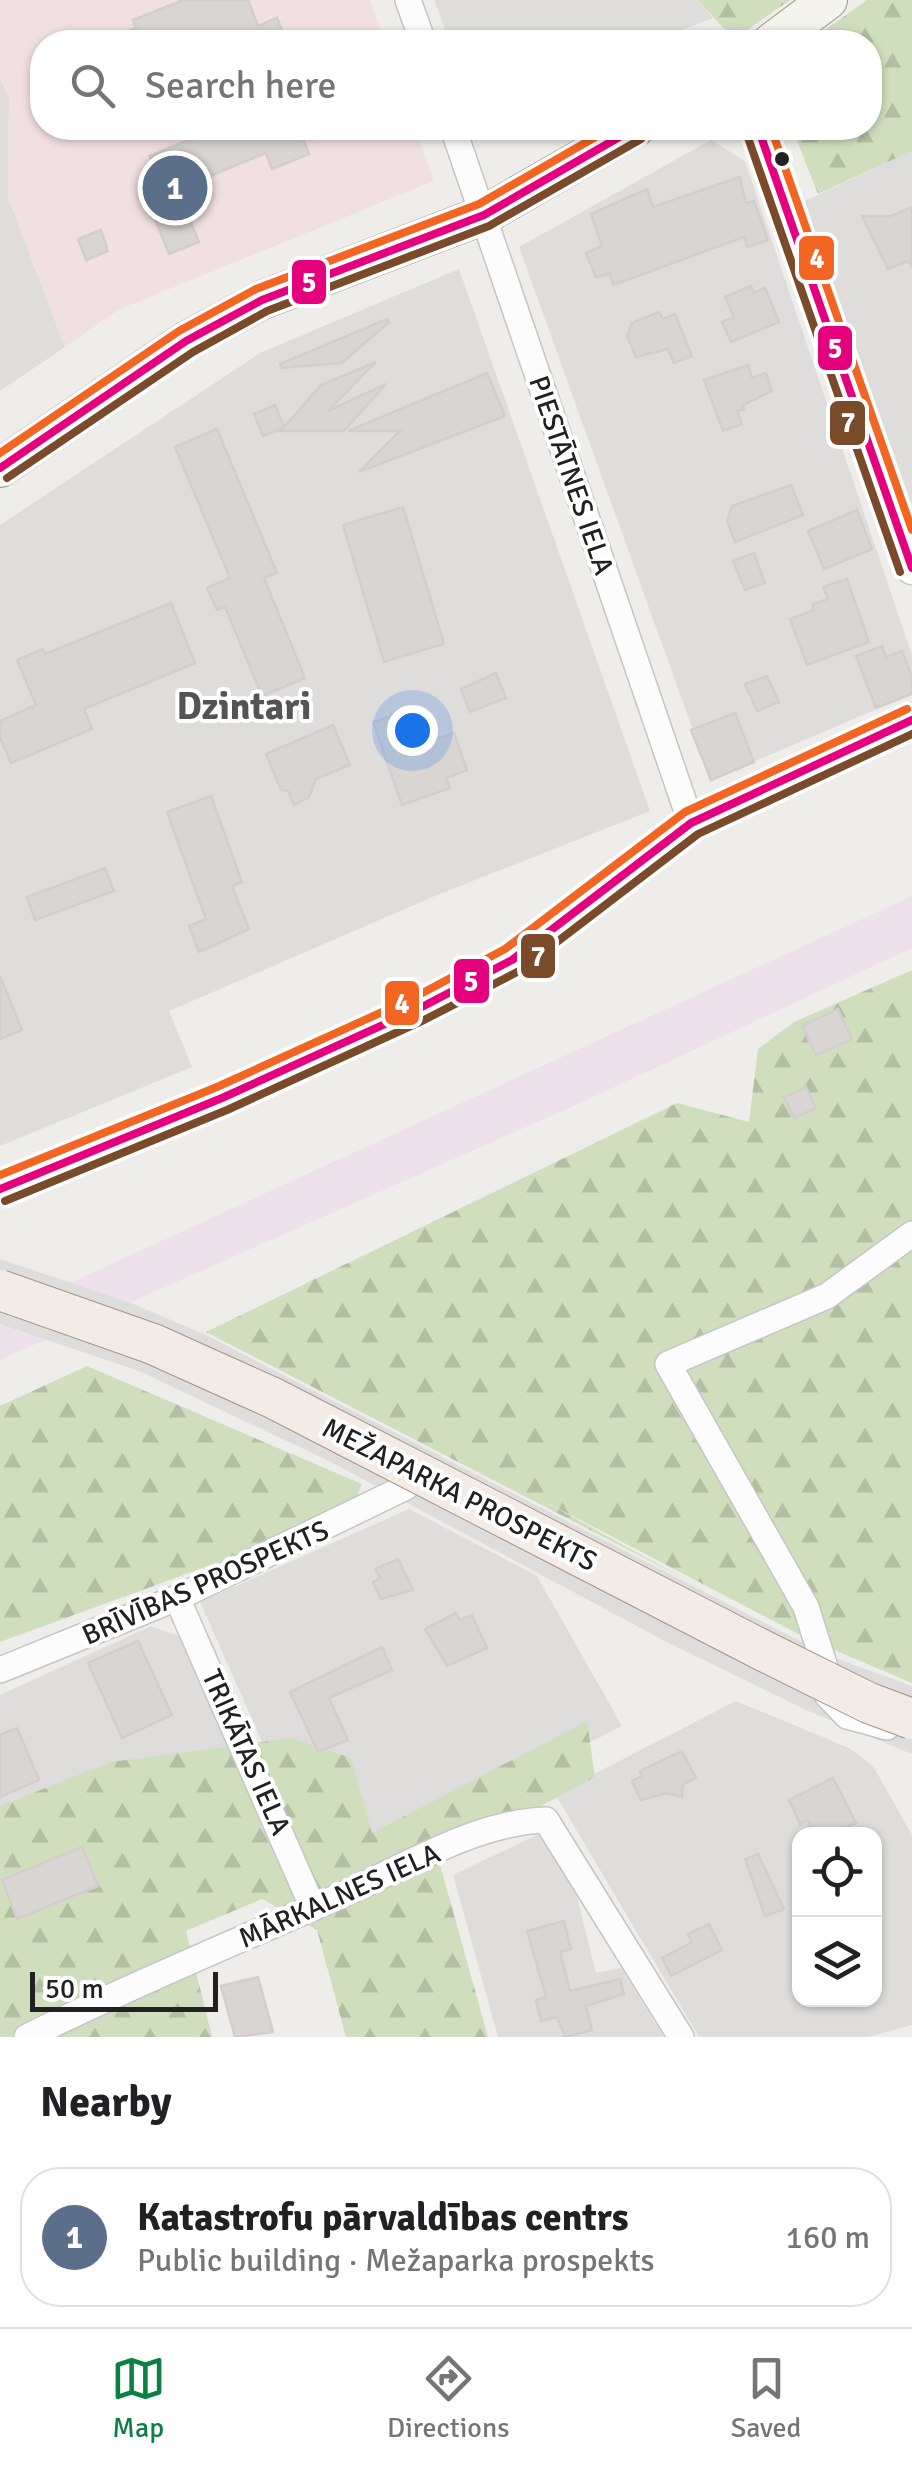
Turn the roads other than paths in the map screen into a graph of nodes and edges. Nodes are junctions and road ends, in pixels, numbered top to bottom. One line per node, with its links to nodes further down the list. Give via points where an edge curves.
1 (408, 0): 3 (street)
2 (828, 0): 4 (main road)
3 (419, 30)
4 (788, 30)
5 (457, 140): 8 (street, PIESTĀTNES IELA)
6 (614, 140): 8 (main road)
7 (762, 140): 10 (street)
8 (484, 215): 9 (main road, via 262,300 186,341); 12 (street, PIESTĀTNES IELA)
9 (0, 468)
10 (912, 568)
11 (912, 720): 12 (street)
12 (691, 823): 13 (street, via 512,960 332,1051)
13 (0, 1190)
14 (912, 1234): 19 (street, via 826,1296 668,1364 806,1607 826,1695 847,1716)
15 (0, 1290): 19 (main road, MEŽAPARKA PROSPEKTS, bridge, via 153,1344 272,1398 870,1704)
16 (406, 1487): 17 (street, BRĪVĪBAS PROSPEKTS)
17 (177, 1598): 18 (street, BRĪVĪBAS PROSPEKTS); 20 (street, TRIKĀTAS IELA)
18 (0, 1670)
19 (905, 1730)
20 (313, 1908): 21 (street, MĀRKALNES IELA); 22 (street, MĀRKALNES IELA, via 518,1821 546,1820)
21 (27, 2037)
22 (681, 2037)

